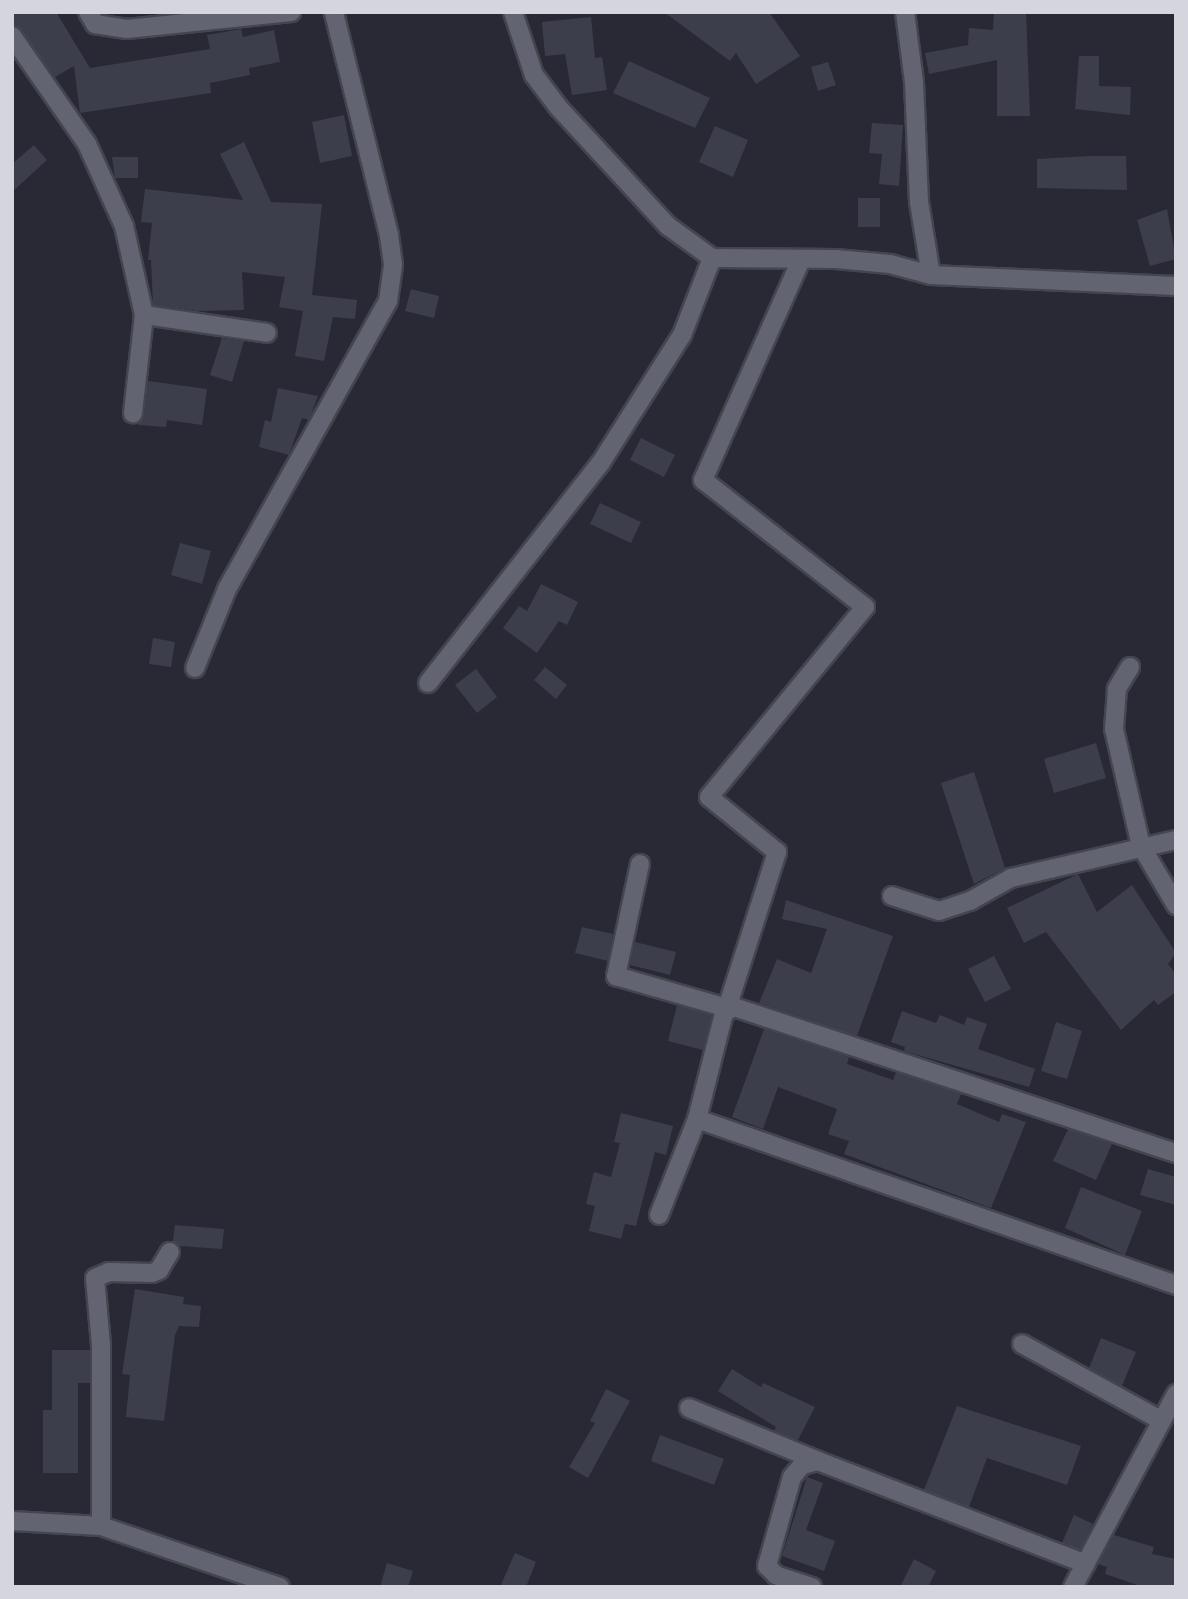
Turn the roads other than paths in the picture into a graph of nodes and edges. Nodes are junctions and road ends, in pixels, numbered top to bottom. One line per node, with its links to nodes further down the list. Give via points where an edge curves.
1 (88, 12): 2 (street, via 95,23 127,29)
2 (291, 12)
3 (334, 12): 15 (street, via 389,235 393,264 388,302 227,589)
4 (513, 12): 7 (street, via 534,75 559,108 668,226)
5 (905, 12): 9 (street, via 914,82 919,202)
6 (12, 36): 11 (street, via 95,157 124,226)
7 (712, 258): 8 (street); 16 (street, via 682,335 600,464)
8 (801, 260): 9 (street, via 890,264); 22 (street, via 703,480 864,607 709,797 777,852)
9 (931, 275): 10 (street)
10 (1176, 286)
11 (144, 316): 12 (street); 13 (street)
12 (267, 333)
13 (133, 413)
14 (1130, 667): 18 (street, via 1117,689 1114,729)
15 (195, 668)
16 (428, 683)
17 (1176, 840): 18 (street)
18 (1141, 846): 20 (street, via 1011,878 948,909 921,909); 21 (street)
19 (640, 864): 22 (street, via 616,976)
20 (892, 896)
21 (1176, 905)
22 (727, 1008): 23 (street); 24 (street)
23 (697, 1119): 25 (street); 27 (street)
24 (1176, 1153)
25 (659, 1216)
26 (170, 1252): 34 (street, via 152,1273 109,1272 95,1278 101,1345)
27 (1176, 1285)
28 (1022, 1344): 31 (street)
29 (1176, 1394): 31 (street)
30 (689, 1408): 32 (street)
31 (1160, 1420): 35 (street)
32 (817, 1461): 35 (street); 37 (street, via 802,1465 792,1478 767,1566)
33 (12, 1521): 34 (street)
34 (101, 1526): 36 (street)
35 (1086, 1564): 38 (street)
36 (280, 1587)
37 (812, 1587)
38 (1073, 1587)

